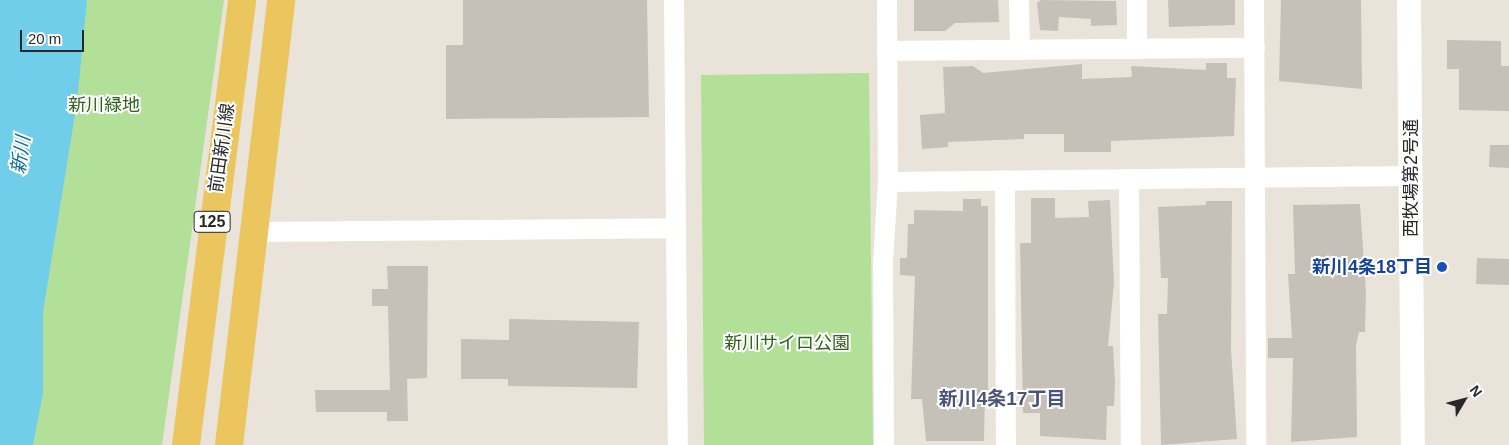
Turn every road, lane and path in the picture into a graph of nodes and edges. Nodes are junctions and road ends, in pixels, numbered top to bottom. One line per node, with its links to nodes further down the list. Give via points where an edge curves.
1 (242, 0): 20 (main road, 前田新川線 / 125)
2 (281, 0): 19 (main road, 125)
3 (674, 0): 18 (street)
4 (887, 0): 12 (street)
5 (1019, 0): 11 (street)
6 (1137, 0): 10 (street)
7 (1254, 0): 9 (street)
8 (1409, 0): 13 (street, 西牧場第2号通)
9 (1255, 48): 10 (street); 14 (street)
10 (1138, 49): 11 (street)
11 (1020, 50): 12 (street)
12 (887, 51): 17 (street)
13 (1411, 176): 14 (street); 27 (street, 西牧場第2号通)
14 (1252, 178): 15 (street); 26 (street)
15 (1129, 179): 16 (street); 25 (street)
16 (1005, 180): 17 (street); 24 (street)
17 (888, 182): 23 (street, via 883,263)
18 (676, 228): 19 (street); 22 (street)
19 (252, 232): 21 (main road, 125)
20 (186, 445)
21 (229, 445)
22 (678, 445)
23 (884, 445)
24 (1006, 445)
25 (1131, 445)
26 (1256, 445)
27 (1413, 445)

